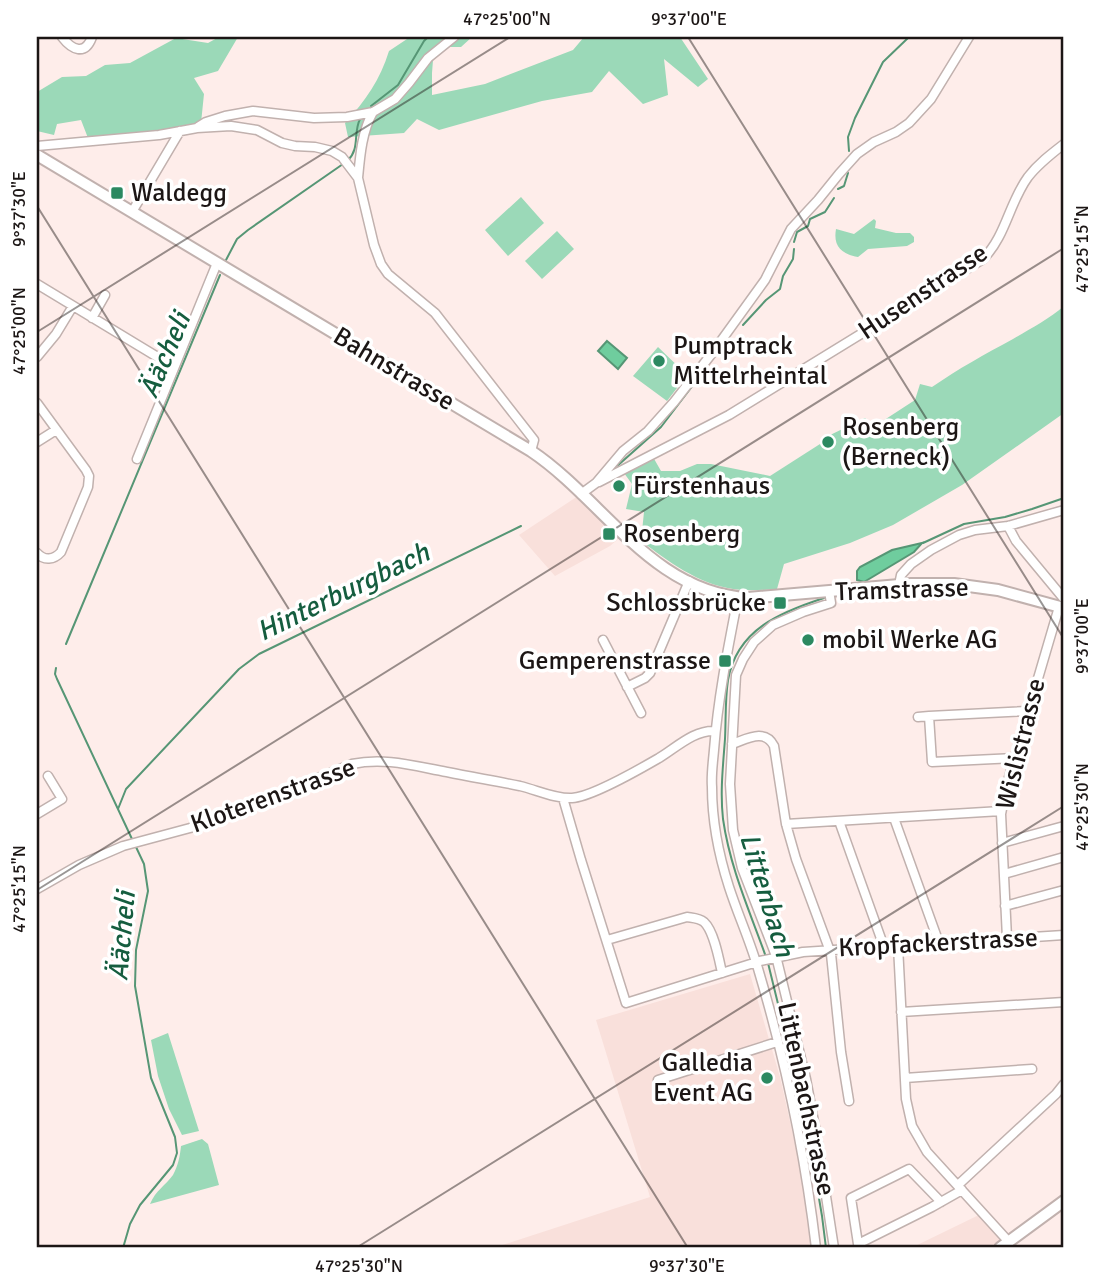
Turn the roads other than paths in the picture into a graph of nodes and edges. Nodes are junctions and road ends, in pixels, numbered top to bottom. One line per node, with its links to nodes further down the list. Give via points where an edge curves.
1 (62, 37): 2 (street, via 79,49)
2 (92, 37)
3 (454, 37): 5 (street, via 428,58 395,99)
4 (969, 37): 25 (street, via 931,99 909,123 857,153 792,229 765,280 705,363 648,431 623,451)
5 (373, 112): 6 (street, via 314,118 253,111); 11 (street, via 364,134)
6 (197, 128): 7 (street); 11 (street, via 245,127 282,143 332,151)
7 (180, 131): 9 (street); 12 (street)
8 (1064, 144): 25 (street, Husenstrasse, via 1027,178 998,239 982,259 725,417)
9 (37, 146)
10 (37, 155): 12 (main road, Bahnstrasse)
11 (358, 178): 23 (street, via 381,264 435,313 534,440)
12 (132, 212): 13 (main road, Bahnstrasse)
13 (217, 263): 19 (street); 23 (main road, Bahnstrasse)
14 (37, 284): 16 (street)
15 (105, 295): 17 (street)
16 (73, 306): 17 (street); 18 (street)
17 (92, 318): 19 (street)
18 (37, 356)
19 (174, 367): 24 (street)
20 (37, 404): 21 (street)
21 (56, 430): 22 (street); 29 (street, via 89,481 61,552 48,559)
22 (37, 442)
23 (531, 451): 26 (main road, Bahnstrasse)
24 (137, 458)
25 (596, 483): 26 (street)
26 (581, 494): 30 (main road, Bahnstrasse, via 636,546)
27 (1064, 510): 28 (street)
28 (1008, 526): 31 (street, via 968,532 945,542 911,564); 34 (street)
29 (37, 553)
30 (689, 581): 33 (main road, Bahnstrasse); 36 (street, via 650,673)
31 (899, 585): 32 (main road, Tramstrasse); 34 (main road, Tramstrasse, via 972,586)
32 (830, 591): 33 (main road, Tramstrasse); 42 (street, Littenbachstrasse, via 831,603 774,625 743,659 736,675)
33 (738, 597): 41 (street)
34 (1062, 605): 37 (street, Wislistrasse)
35 (603, 640): 36 (street)
36 (627, 687): 38 (street)
37 (1028, 711): 39 (street); 43 (street, Wislistrasse)
38 (641, 713)
39 (929, 716): 40 (street); 43 (street, via 929,762)
40 (918, 717)
41 (713, 730): 45 (street, Kloterenstrasse, via 705,730 591,794); 67 (street, via 712,787 718,842 729,887)
42 (732, 744): 50 (street, via 759,736 772,742); 66 (street, Littenbachstrasse, via 730,796 736,845)
43 (1015, 758): 46 (street, Wislistrasse)
44 (48, 776): 47 (street, via 62,799)
45 (564, 798): 56 (street, Kloterenstrasse, via 429,768 368,761 209,822 100,856); 61 (street)
46 (1001, 811): 48 (street); 52 (street, Wislistrasse)
47 (37, 814)
48 (894, 818): 49 (street); 62 (street)
49 (839, 821): 50 (street); 64 (street)
50 (786, 824): 65 (street)
51 (1064, 826): 52 (street, Wislistrasse)
52 (1002, 843): 54 (street, Wislistrasse)
53 (1064, 857): 54 (street)
54 (1004, 874): 58 (street, Wislistrasse)
55 (37, 876): 56 (street)
56 (39, 887)
57 (1064, 890): 58 (street)
58 (1005, 906): 60 (street, Wislistrasse)
59 (1064, 935): 60 (street, Kropfackerstrasse)
60 (1007, 938): 62 (street, Kropfackerstrasse)
61 (607, 940): 68 (street, via 687,917 701,920 712,935); 68 (street, Kropfackerstrasse, via 626,1003)
62 (939, 943): 63 (street, Kropfackerstrasse)
63 (898, 946): 64 (street, Kropfackerstrasse); 70 (street)
64 (884, 947): 65 (street, Kropfackerstrasse)
65 (829, 949): 66 (street, Kropfackerstrasse); 76 (street)
66 (773, 957): 67 (street, Kropfackerstrasse); 82 (street, Littenbachstrasse, via 811,1103)
67 (758, 962): 68 (street, Kropfackerstrasse); 71 (street)
68 (723, 973)
69 (1064, 1002): 70 (street)
70 (901, 1012): 73 (street)
71 (777, 1042): 75 (street, via 658,1080); 81 (street, via 800,1136)
72 (1032, 1069): 73 (street)
73 (905, 1078): 77 (street, via 906,1104 915,1133)
74 (1064, 1084): 77 (street)
75 (663, 1099)
76 (849, 1101)
77 (960, 1188): 79 (street); 80 (street)
78 (1064, 1200): 80 (main road)
79 (941, 1202): 79 (street, via 925,1211 858,1244 851,1198 909,1169)
80 (1005, 1245)
81 (816, 1248)
82 (834, 1248)

